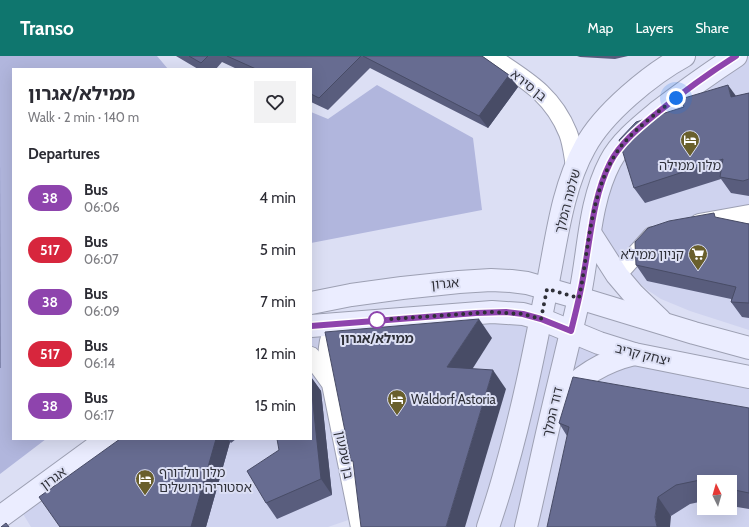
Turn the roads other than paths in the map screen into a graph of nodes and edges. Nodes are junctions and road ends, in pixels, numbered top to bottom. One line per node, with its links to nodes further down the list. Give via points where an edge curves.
1 (684, 56): 4 (street, שלמה המלך, via 658,73 609,114 595,131)
2 (736, 56): 6 (street, via 676,98 646,122 620,148 610,162 600,186)
3 (492, 57): 4 (street, בן סירא, via 546,96 560,115 568,133)
4 (576, 166): 8 (street, שלמה המלך, via 565,200)
5 (749, 214): 7 (street, via 656,231)
6 (590, 233): 7 (street); 9 (street)
7 (617, 275): 13 (street)
8 (547, 289): 9 (street, אגרון); 10 (street, אגרון, via 511,281 491,280 388,290); 11 (street, שלמה המלך)
9 (579, 298): 13 (street); 15 (street, דוד המלך)
10 (312, 303)
11 (541, 319): 12 (street, via 523,314 492,312); 15 (street, יצחק קריב); 25 (street, via 526,391)
12 (337, 323): 14 (street); 20 (street, בן שמעון, via 328,345)
13 (664, 323): 16 (street)
14 (312, 326)
15 (571, 331): 17 (street, יצחק קריב); 21 (street, דוד המלך)
16 (749, 348)
17 (634, 354): 19 (street, יצחק קריב); 21 (street, via 598,368 579,380)
18 (312, 357): 20 (street, בן שמעון)
19 (749, 377)
20 (331, 384): 24 (street, בן שמעון)
21 (552, 412): 26 (street, דוד המלך)
22 (105, 440): 23 (street, אגרון)
23 (0, 516)
24 (358, 522)
25 (488, 527)
26 (526, 527)

